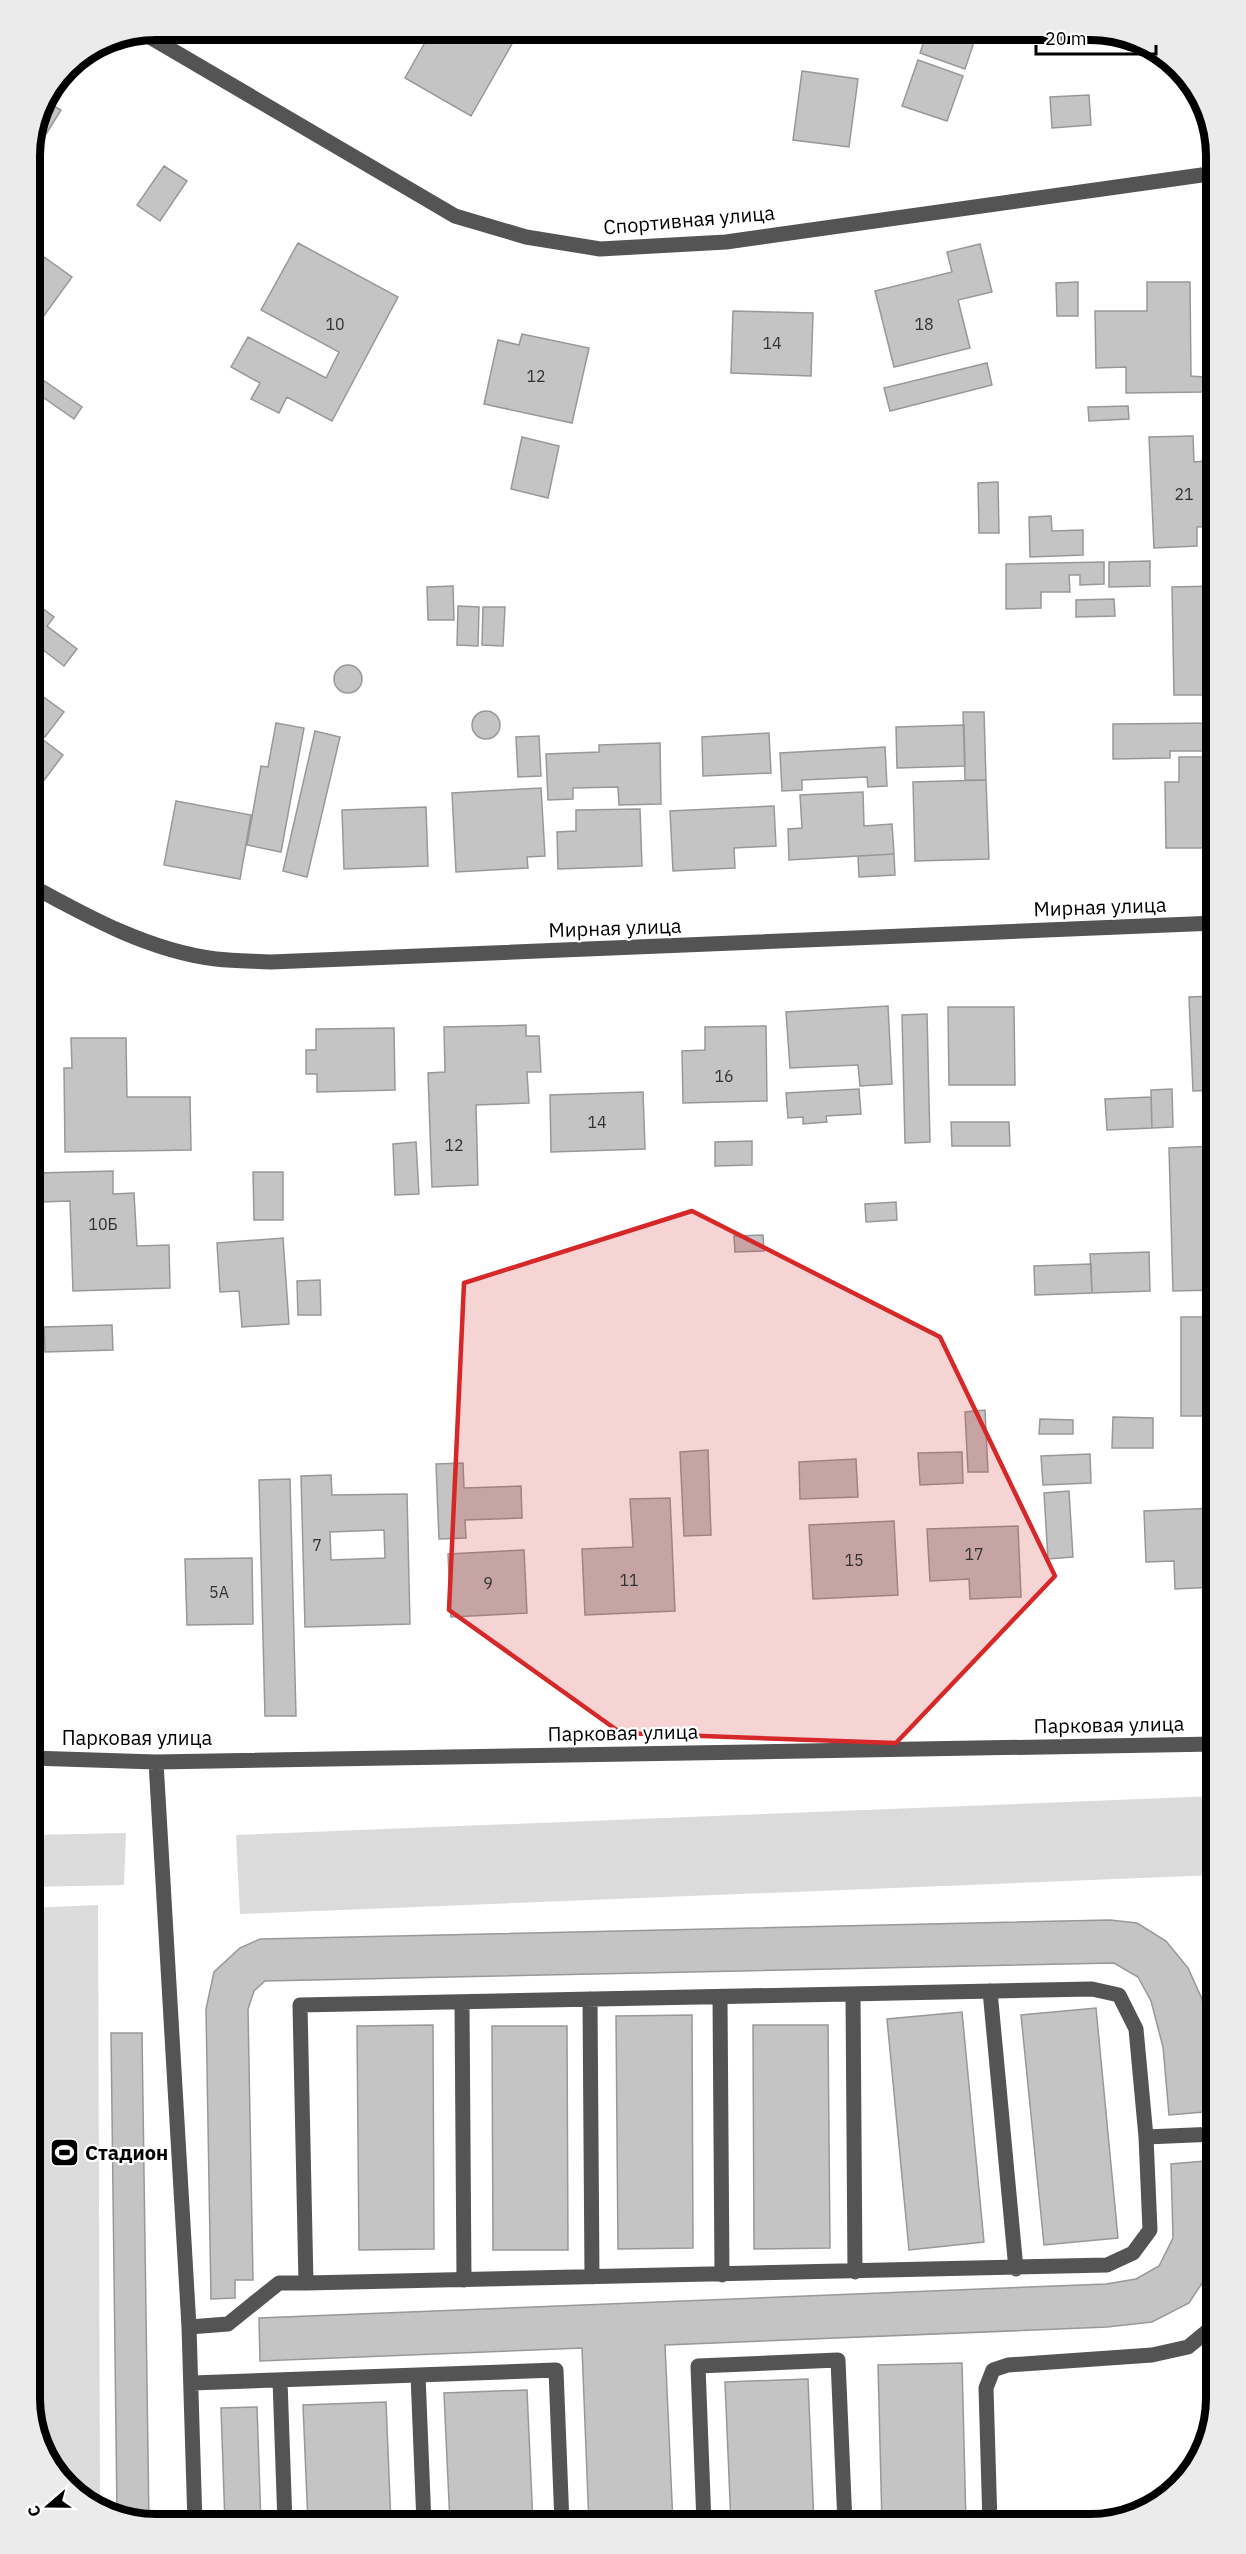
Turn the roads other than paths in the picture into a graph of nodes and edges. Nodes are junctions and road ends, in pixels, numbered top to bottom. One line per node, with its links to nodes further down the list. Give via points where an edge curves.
1 (157, 41): 2 (street, Спортивная улица, via 455,216 526,237 600,249 726,242)
2 (1206, 174)
3 (41, 891): 4 (street, Мирная улица, via 150,943 215,959 271,962)
4 (1206, 923)
5 (1206, 1744): 7 (street, Парковая улица)
6 (40, 1758): 7 (street, Парковая улица)
7 (156, 1762): 21 (street)
8 (990, 1991): 9 (street); 14 (street, via 1092,1989 1119,1995 1136,2029); 15 (street)
9 (854, 1994): 10 (street); 16 (street)
10 (720, 1996): 11 (street); 17 (street)
11 (590, 1999): 12 (street); 18 (street)
12 (462, 2002): 19 (street); 20 (street, via 300,2005)
13 (1206, 2134): 14 (street)
14 (1146, 2137): 15 (street, via 1150,2230 1133,2253 1107,2265)
15 (1016, 2269): 16 (street)
16 (855, 2272): 17 (street)
17 (722, 2274): 18 (street)
18 (592, 2277): 19 (street)
19 (464, 2280): 20 (street)
20 (306, 2283): 21 (street, via 279,2283 228,2324)
21 (189, 2327): 25 (street)
22 (1206, 2332): 32 (street, via 1188,2347 1152,2355 1008,2365 993,2370 986,2388)
23 (418, 2375): 24 (street); 28 (street); 29 (street, via 556,2370)
24 (280, 2380): 25 (street); 27 (street)
25 (192, 2383): 26 (street)
26 (195, 2513)
27 (285, 2513)
28 (424, 2513)
29 (562, 2513)
30 (704, 2514): 31 (street, via 698,2366 838,2360)
31 (845, 2514)
32 (990, 2514)

